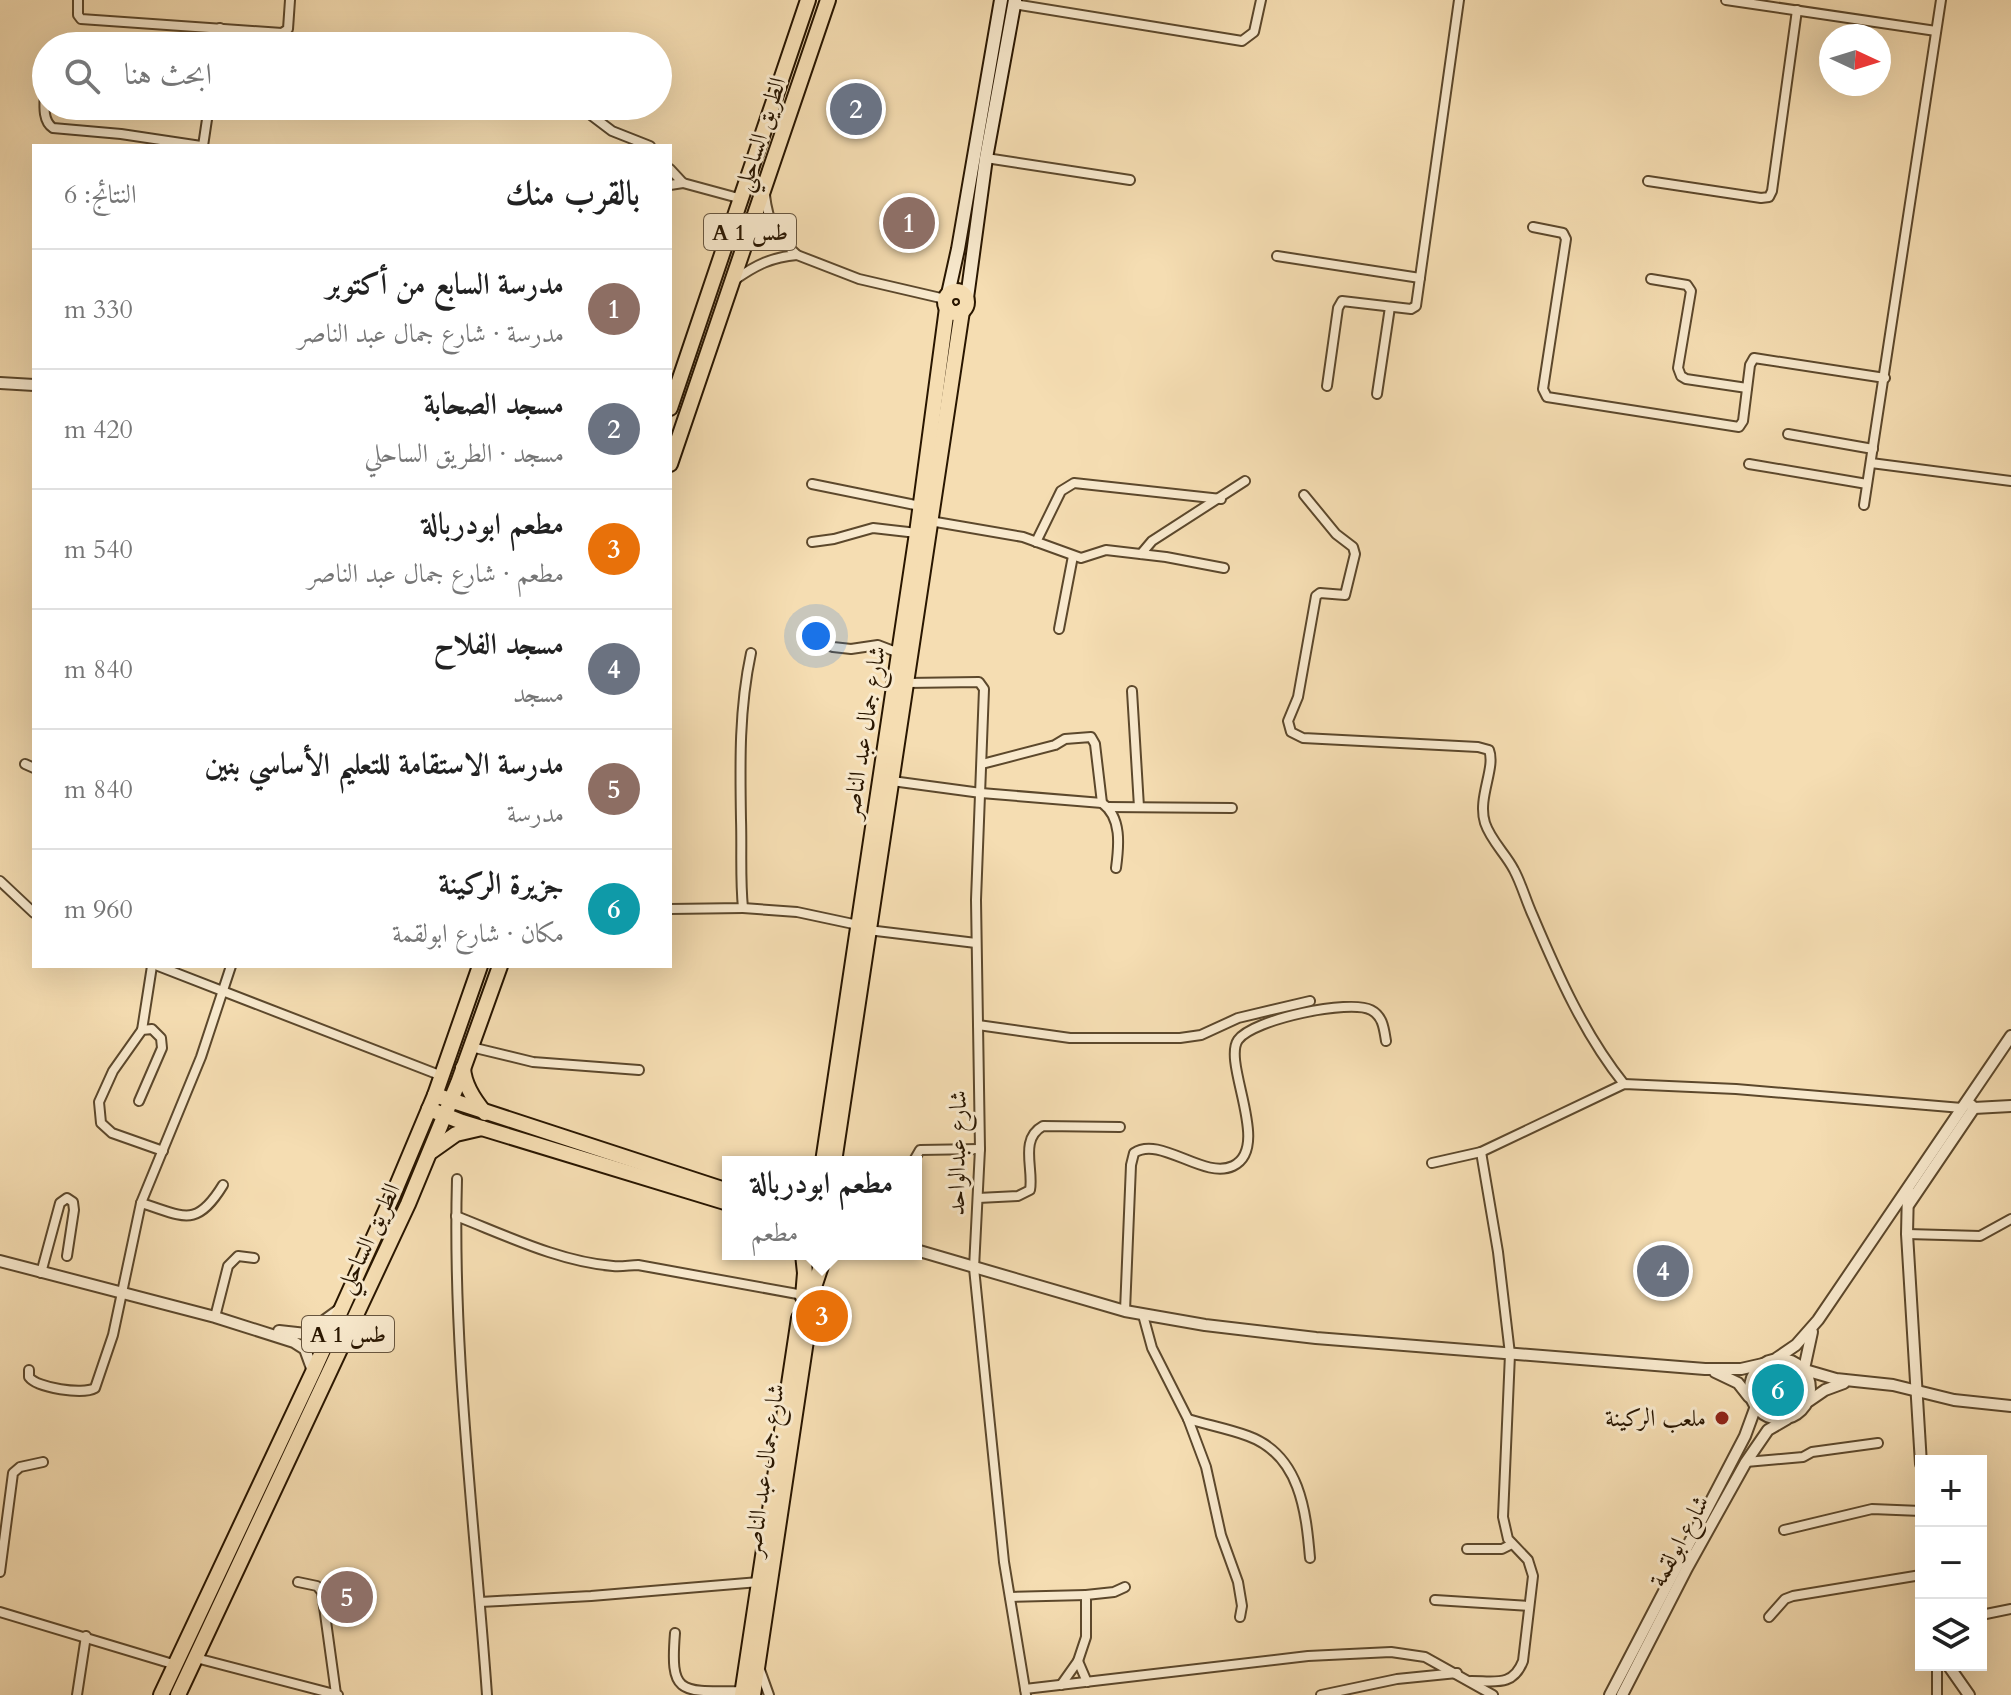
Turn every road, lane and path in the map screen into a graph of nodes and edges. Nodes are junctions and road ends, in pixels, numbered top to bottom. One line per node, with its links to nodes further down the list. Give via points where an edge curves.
1 (78, 0): 12 (street, via 81,19)
2 (290, 0): 12 (street, via 286,32)
3 (808, 0): 28 (main road, الطريق الساحلي)
4 (828, 0): 27 (main road, الطريق الساحلي / A 1 طس)
5 (1001, 0): 35 (main road, شارع جمال عبد الناصر)
6 (1261, 0): 10 (street, via 1254,32 1242,41)
7 (1459, 0): 32 (street)
8 (1726, 0): 11 (street)
9 (1941, 0): 13 (street)
10 (1014, 2): 21 (main road, شارع جمال عبد الناصر)
11 (1797, 10): 13 (street); 24 (street, via 1769,197)
12 (220, 28): 14 (street)
13 (1936, 31): 38 (street)
14 (220, 32)
15 (46, 120): 18 (street, via 53,128)
16 (207, 120): 19 (street)
17 (597, 120): 20 (street)
18 (188, 144)
19 (202, 144)
20 (645, 144)
21 (986, 158): 23 (street); 36 (main road, شارع جمال عبد الناصر)
22 (672, 171): 25 (street)
23 (1130, 180)
24 (1648, 181)
25 (683, 183): 26 (street); 28 (street)
26 (672, 185)
27 (765, 191): 30 (street, via 768,220); 34 (main road, الطريق الساحلي / A 1 طس)
28 (742, 199): 44 (main road, الطريق الساحلي)
29 (1533, 227): 42 (street, via 1563,233 1566,239 1543,389 1547,397 1739,427)
30 (797, 255): 34 (street, via 775,256); 35 (street, via 859,279)
31 (1277, 256): 32 (street)
32 (1420, 278): 37 (street, via 1415,308)
33 (1651, 279): 42 (street, via 1687,285 1691,291 1681,376)
34 (732, 282): 47 (main road, الطريق الساحلي / A 1 طس)
35 (947, 300): 36 (main road, via 957,290); 57 (main road, شارع جمال عبد الناصر)
36 (965, 305): 58 (main road, شارع جمال عبد الناصر)
37 (1390, 307): 41 (street, via 1346,300 1339,304); 43 (street)
38 (1885, 378): 42 (street, via 1758,357 1751,360); 46 (street)
39 (0, 383): 40 (street)
40 (32, 385)
41 (1327, 386)
42 (1747, 388)
43 (1377, 394)
44 (672, 402)
45 (1788, 434): 46 (street)
46 (1873, 449): 48 (street)
47 (672, 458)
48 (1871, 463): 51 (street); 53 (street)
49 (1749, 464): 53 (street)
50 (1245, 481): 55 (street)
51 (2011, 481)
52 (812, 484): 57 (street)
53 (1867, 484): 56 (street)
54 (1304, 495): 99 (street, via 1355,554 1345,595 1316,596 1298,697 1288,721 1291,732 1303,738 1489,750 1485,823 1515,873 1581,1019)
55 (1221, 499): 61 (street, via 1074,483 1061,491); 62 (street, via 1152,541)
56 (1864, 505)
57 (920, 506): 59 (main road, شارع جمال عبد الناصر)
58 (930, 521): 61 (street); 69 (main road, شارع جمال عبد الناصر)
59 (917, 533): 60 (street, via 873,528); 68 (main road, شارع جمال عبد الناصر)
60 (812, 542)
61 (1036, 542): 63 (street)
62 (1141, 554): 63 (street, via 1106,550 1085,558); 64 (street)
63 (1073, 556): 66 (street)
64 (1224, 568)
65 (809, 628): 68 (street, via 833,647 878,645)
66 (1059, 629)
67 (751, 653): 79 (street, via 740,732)
68 (899, 653): 82 (main road, شارع جمال عبد الناصر)
69 (907, 683): 71 (street, شارع عبدالواحد, via 982,684); 72 (main road, شارع جمال عبد الناصر)
70 (1132, 691): 75 (street)
71 (982, 764): 73 (street, شارع عبدالواحد); 74 (street, via 1065,739 1091,737)
72 (892, 781): 73 (street); 82 (main road, شارع جمال عبد الناصر)
73 (981, 793): 74 (street); 83 (street, شارع عبدالواحد)
74 (1105, 805): 75 (street); 77 (street, via 1117,830)
75 (1139, 807): 76 (street)
76 (1232, 808)
77 (1116, 868)
78 (0, 881): 81 (street)
79 (743, 908): 80 (street); 82 (street, via 797,912)
80 (672, 909)
81 (32, 911)
82 (863, 927): 83 (street); 111 (main road, شارع جمال عبد الناصر); 112 (main road, شارع جمال عبد الناصر)
83 (976, 943): 91 (street, شارع عبدالواحد)
84 (152, 968): 92 (street)
85 (163, 968): 89 (street)
86 (230, 968): 89 (street)
87 (479, 968): 98 (main road, الطريق الساحلي)
88 (499, 968): 95 (main road, الطريق الساحلي / A 1 طس)
89 (224, 991): 98 (street); 108 (street)
90 (1310, 1001): 91 (street, via 1180,1038 1070,1038)
91 (978, 1025): 107 (street, شارع عبدالواحد)
92 (142, 1030): 100 (street, via 152,1029 162,1048); 108 (street, via 99,1102 101,1123 112,1133)
93 (2011, 1036): 102 (street)
94 (1386, 1041): 137 (street, via 1383,1023 1374,1011 1361,1007 1297,1014 1251,1028 1239,1038 1234,1062 1248,1117 1241,1160 1224,1168 1190,1162 1154,1147 1134,1153)
95 (471, 1047): 96 (main road, الطريق الساحلي / A 1 طس); 97 (street, via 533,1062)
96 (463, 1067): 104 (main road, الطريق الساحلي / A 1 طس); 105 (main road)
97 (639, 1070)
98 (442, 1076): 101 (main road, الطريق الساحلي)
99 (1624, 1084): 102 (street); 109 (street)
100 (139, 1101)
101 (432, 1102): 104 (main road); 136 (main road, الطريق الساحلي)
102 (1968, 1106): 103 (street); 118 (street); 122 (street)
103 (2011, 1106)
104 (448, 1108): 105 (main road); 110 (main road, الطريق الساحلي / A 1 طس)
105 (484, 1120): 110 (main road, via 448,1138); 117 (main road); 120 (main road)
106 (1120, 1127): 119 (street, via 1043,1126 1031,1136 1030,1190 1018,1196)
107 (980, 1149): 113 (street, via 920,1150); 119 (street, شارع عبدالواحد)
108 (163, 1151): 121 (street)
109 (1481, 1152): 114 (street); 142 (street)
110 (429, 1155): 164 (main road, الطريق الساحلي / A 1 طس)
111 (824, 1156)
112 (835, 1156)
113 (916, 1156)
114 (1432, 1163)
115 (457, 1179): 123 (street)
116 (223, 1185): 121 (street, via 201,1213 187,1216)
117 (722, 1189)
118 (1908, 1189): 122 (street); 140 (street)
119 (978, 1198): 132 (street, شارع عبدالواحد)
120 (722, 1201)
121 (141, 1203): 134 (street)
122 (1909, 1204): 125 (street)
123 (456, 1216): 135 (street, via 537,1248 597,1264 638,1265); 175 (street)
124 (2011, 1219): 125 (street, via 1980,1236)
125 (1907, 1234): 150 (street)
126 (922, 1252): 132 (street)
127 (67, 1256): 133 (street, via 74,1210 67,1198 60,1203)
128 (254, 1258): 139 (street, via 238,1256 228,1266)
129 (804, 1260): 135 (main road, شارع جمال عبد الناصر)
130 (823, 1260): 186 (main road, شارع جمال عبد الناصر, via 814,1287)
131 (0, 1261): 133 (street)
132 (974, 1268): 137 (street); 173 (street, شارع عبدالواحد)
133 (41, 1273): 134 (street)
134 (123, 1295): 139 (street); 146 (street, via 95,1388 37,1384)
135 (803, 1295): 170 (main road, شارع جمال عبد الناصر)
136 (342, 1307): 141 (street, via 306,1334); 148 (main road, الطريق الساحلي)
137 (1125, 1311): 138 (street)
138 (1143, 1315): 142 (street, via 1316,1338); 154 (street, via 1152,1348)
139 (215, 1317): 141 (street)
140 (1818, 1320): 143 (street); 147 (street)
141 (242, 1325): 148 (street, via 302,1346)
142 (1510, 1354): 145 (street); 163 (street, via 1503,1517)
143 (1777, 1358): 144 (street); 147 (street, via 1792,1360)
144 (1763, 1364): 145 (street); 152 (street, via 1751,1380)
145 (1705, 1369): 152 (street, via 1738,1383)
146 (29, 1370)
147 (1804, 1370): 149 (street); 151 (street, via 1811,1386)
148 (313, 1372): 162 (main road, الطريق الساحلي)
149 (1854, 1381): 150 (street); 151 (street, via 1833,1386)
150 (1918, 1390): 153 (street); 157 (street)
151 (1808, 1402): 155 (street)
152 (1754, 1404): 155 (street, via 1769,1417); 204 (street, شارع ابولقمة, via 1732,1461)
153 (2011, 1406)
154 (1188, 1419): 166 (street, via 1251,1437 1274,1452 1295,1479 1306,1510); 180 (street, via 1238,1582)
155 (1787, 1419): 159 (street, شارع ابولقمة, via 1768,1430)
156 (1878, 1443): 159 (street)
157 (1921, 1455)
158 (43, 1462): 167 (street, via 13,1473)
159 (1746, 1462): 205 (street, شارع ابولقمة)
160 (1915, 1511): 161 (street, via 1872,1509)
161 (1784, 1530)
162 (235, 1539): 164 (main road); 187 (main road, الطريق الساحلي)
163 (1512, 1544): 165 (street); 176 (street, via 1528,1560 1533,1576)
164 (250, 1545): 184 (main road, الطريق الساحلي / A 1 طس)
165 (1467, 1549)
166 (1310, 1558)
167 (0, 1572)
168 (1915, 1576): 181 (street, via 1793,1596)
169 (298, 1582): 199 (street, via 322,1592)
170 (759, 1582): 175 (street); 195 (main road, شارع جمال عبد الناصر)
171 (1125, 1587): 172 (street)
172 (1086, 1595): 173 (street); 185 (street, via 1086,1637)
173 (1010, 1597): 194 (street, شارع عبدالواحد)
174 (1435, 1600): 176 (street)
175 (480, 1602): 200 (street)
176 (1529, 1606): 191 (street, via 1519,1671 1509,1680)
177 (2011, 1609): 179 (street)
178 (0, 1612): 183 (street)
179 (1987, 1614)
180 (1240, 1617)
181 (1769, 1617)
182 (675, 1633): 195 (street, via 673,1668 682,1690)
183 (86, 1636): 187 (street); 196 (street)
184 (196, 1658): 198 (main road, الطريق الساحلي / A 1 طس); 199 (street)
185 (1078, 1661): 192 (street); 193 (street)
186 (758, 1662): 195 (main road, شارع جمال عبد الناصر); 201 (street)
187 (176, 1665): 197 (main road, الطريق الساحلي)
188 (1937, 1671): 206 (street)
189 (1952, 1671): 207 (street)
190 (1458, 1673): 191 (street); 192 (street, via 1425,1657 1391,1652 1308,1656); 202 (street)
191 (1471, 1681): 203 (street)
192 (1087, 1682): 193 (street)
193 (1061, 1685): 194 (street)
194 (1026, 1692)
195 (746, 1694)
196 (77, 1695)
197 (161, 1695)
198 (178, 1695)
199 (337, 1695)
200 (487, 1695)
201 (769, 1695)
202 (1321, 1695)
203 (1493, 1695)
204 (1610, 1695)
205 (1622, 1695)
206 (1937, 1695)
207 (1969, 1695)

